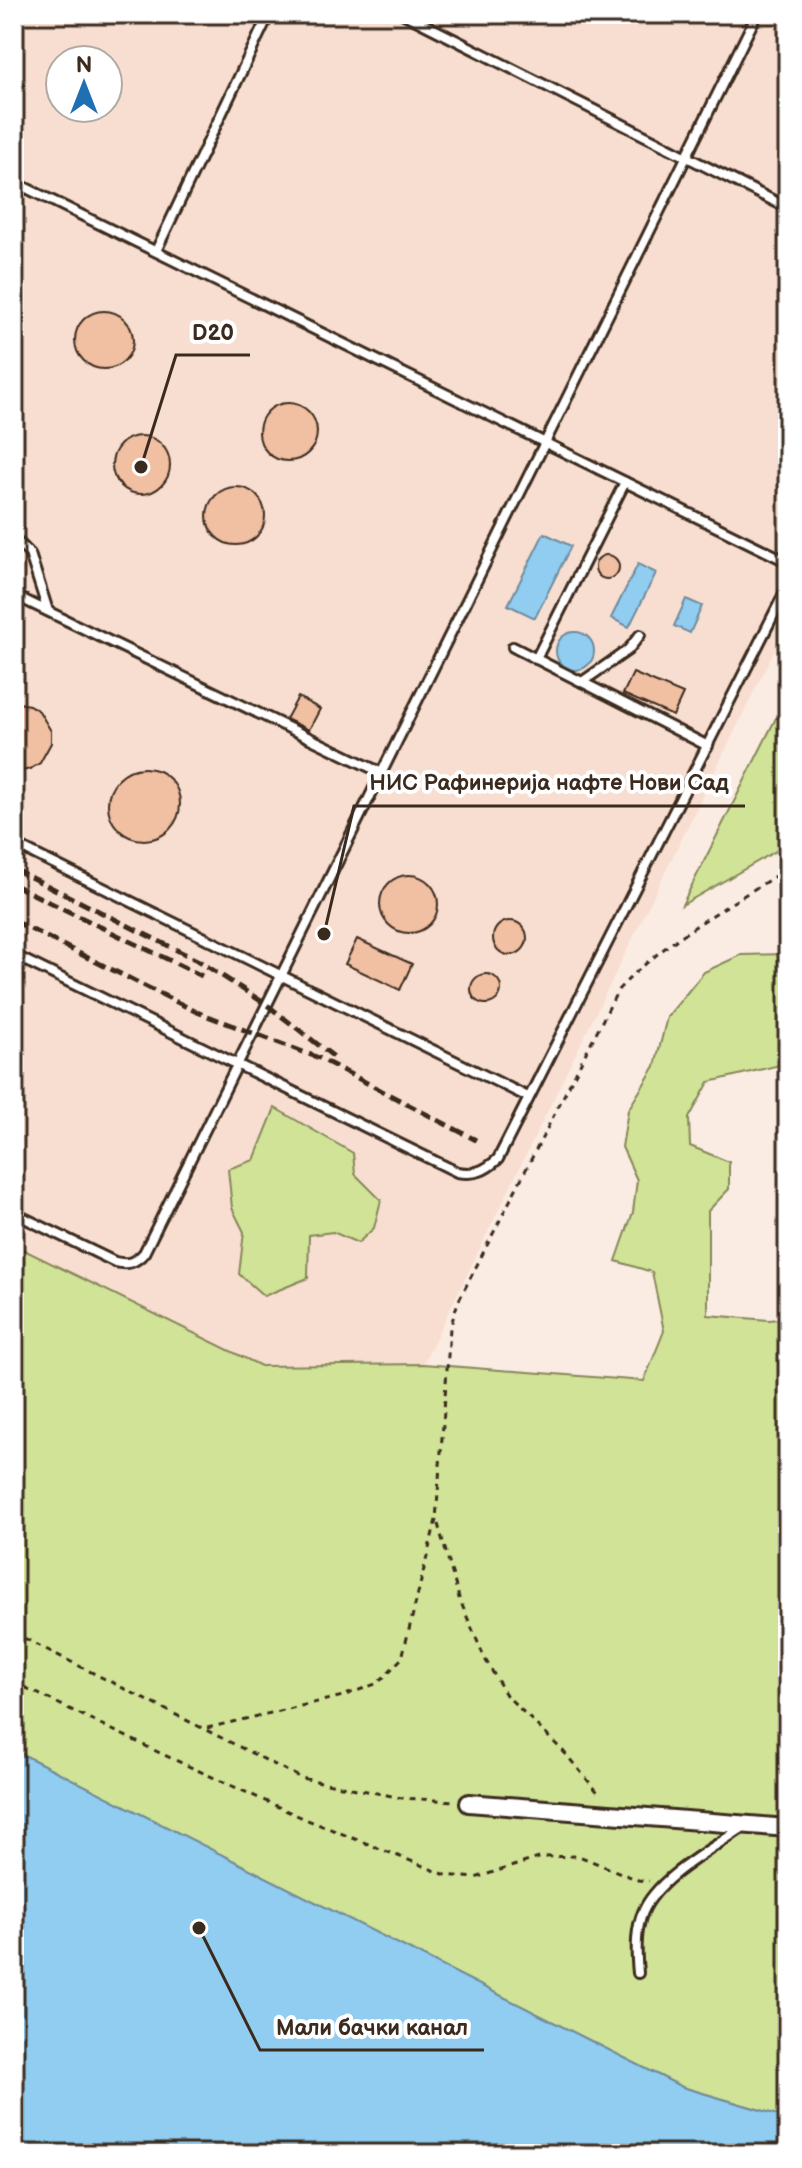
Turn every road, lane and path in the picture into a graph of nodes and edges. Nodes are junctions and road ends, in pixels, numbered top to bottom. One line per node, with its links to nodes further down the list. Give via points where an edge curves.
1 (269, 14): 7 (lane)
2 (404, 14): 4 (lane)
3 (757, 14): 4 (lane)
4 (687, 156): 6 (lane); 8 (lane)
5 (14, 182): 7 (lane)
6 (788, 208)
7 (156, 251): 8 (lane)
8 (545, 443): 9 (lane); 20 (lane)
9 (625, 482): 11 (lane); 17 (lane)
10 (14, 538): 14 (lane, via 30,554)
11 (788, 562)
12 (788, 586): 19 (lane)
13 (14, 595): 14 (lane)
14 (48, 611): 20 (lane)
15 (640, 635): 18 (lane, via 628,650)
16 (513, 647): 17 (lane)
17 (536, 659): 18 (lane)
18 (582, 682): 19 (lane)
19 (708, 746): 26 (lane)
20 (382, 773): 24 (lane)
21 (14, 844): 24 (lane)
22 (788, 868): 28 (path, via 685,934 618,990 458,1302 450,1328)
23 (14, 955): 25 (lane)
24 (281, 976): 25 (lane); 26 (lane)
25 (238, 1064): 26 (lane, via 457,1172 472,1174 498,1159); 27 (lane, via 138,1261 115,1262)
26 (528, 1097)
27 (14, 1213)
28 (436, 1520): 31 (path, via 402,1658 378,1683); 33 (path, via 459,1598 506,1695)
29 (14, 1633): 31 (path)
30 (14, 1682): 36 (path, via 305,1819 446,1875 475,1878 542,1857 579,1856 638,1880)
31 (207, 1728): 32 (path, via 301,1778 402,1798)
32 (469, 1803): 33 (street)
33 (615, 1813): 34 (street)
34 (746, 1825): 35 (street); 36 (lane)
35 (788, 1828)
36 (665, 1882): 37 (lane, via 643,1911)
37 (638, 1973)

